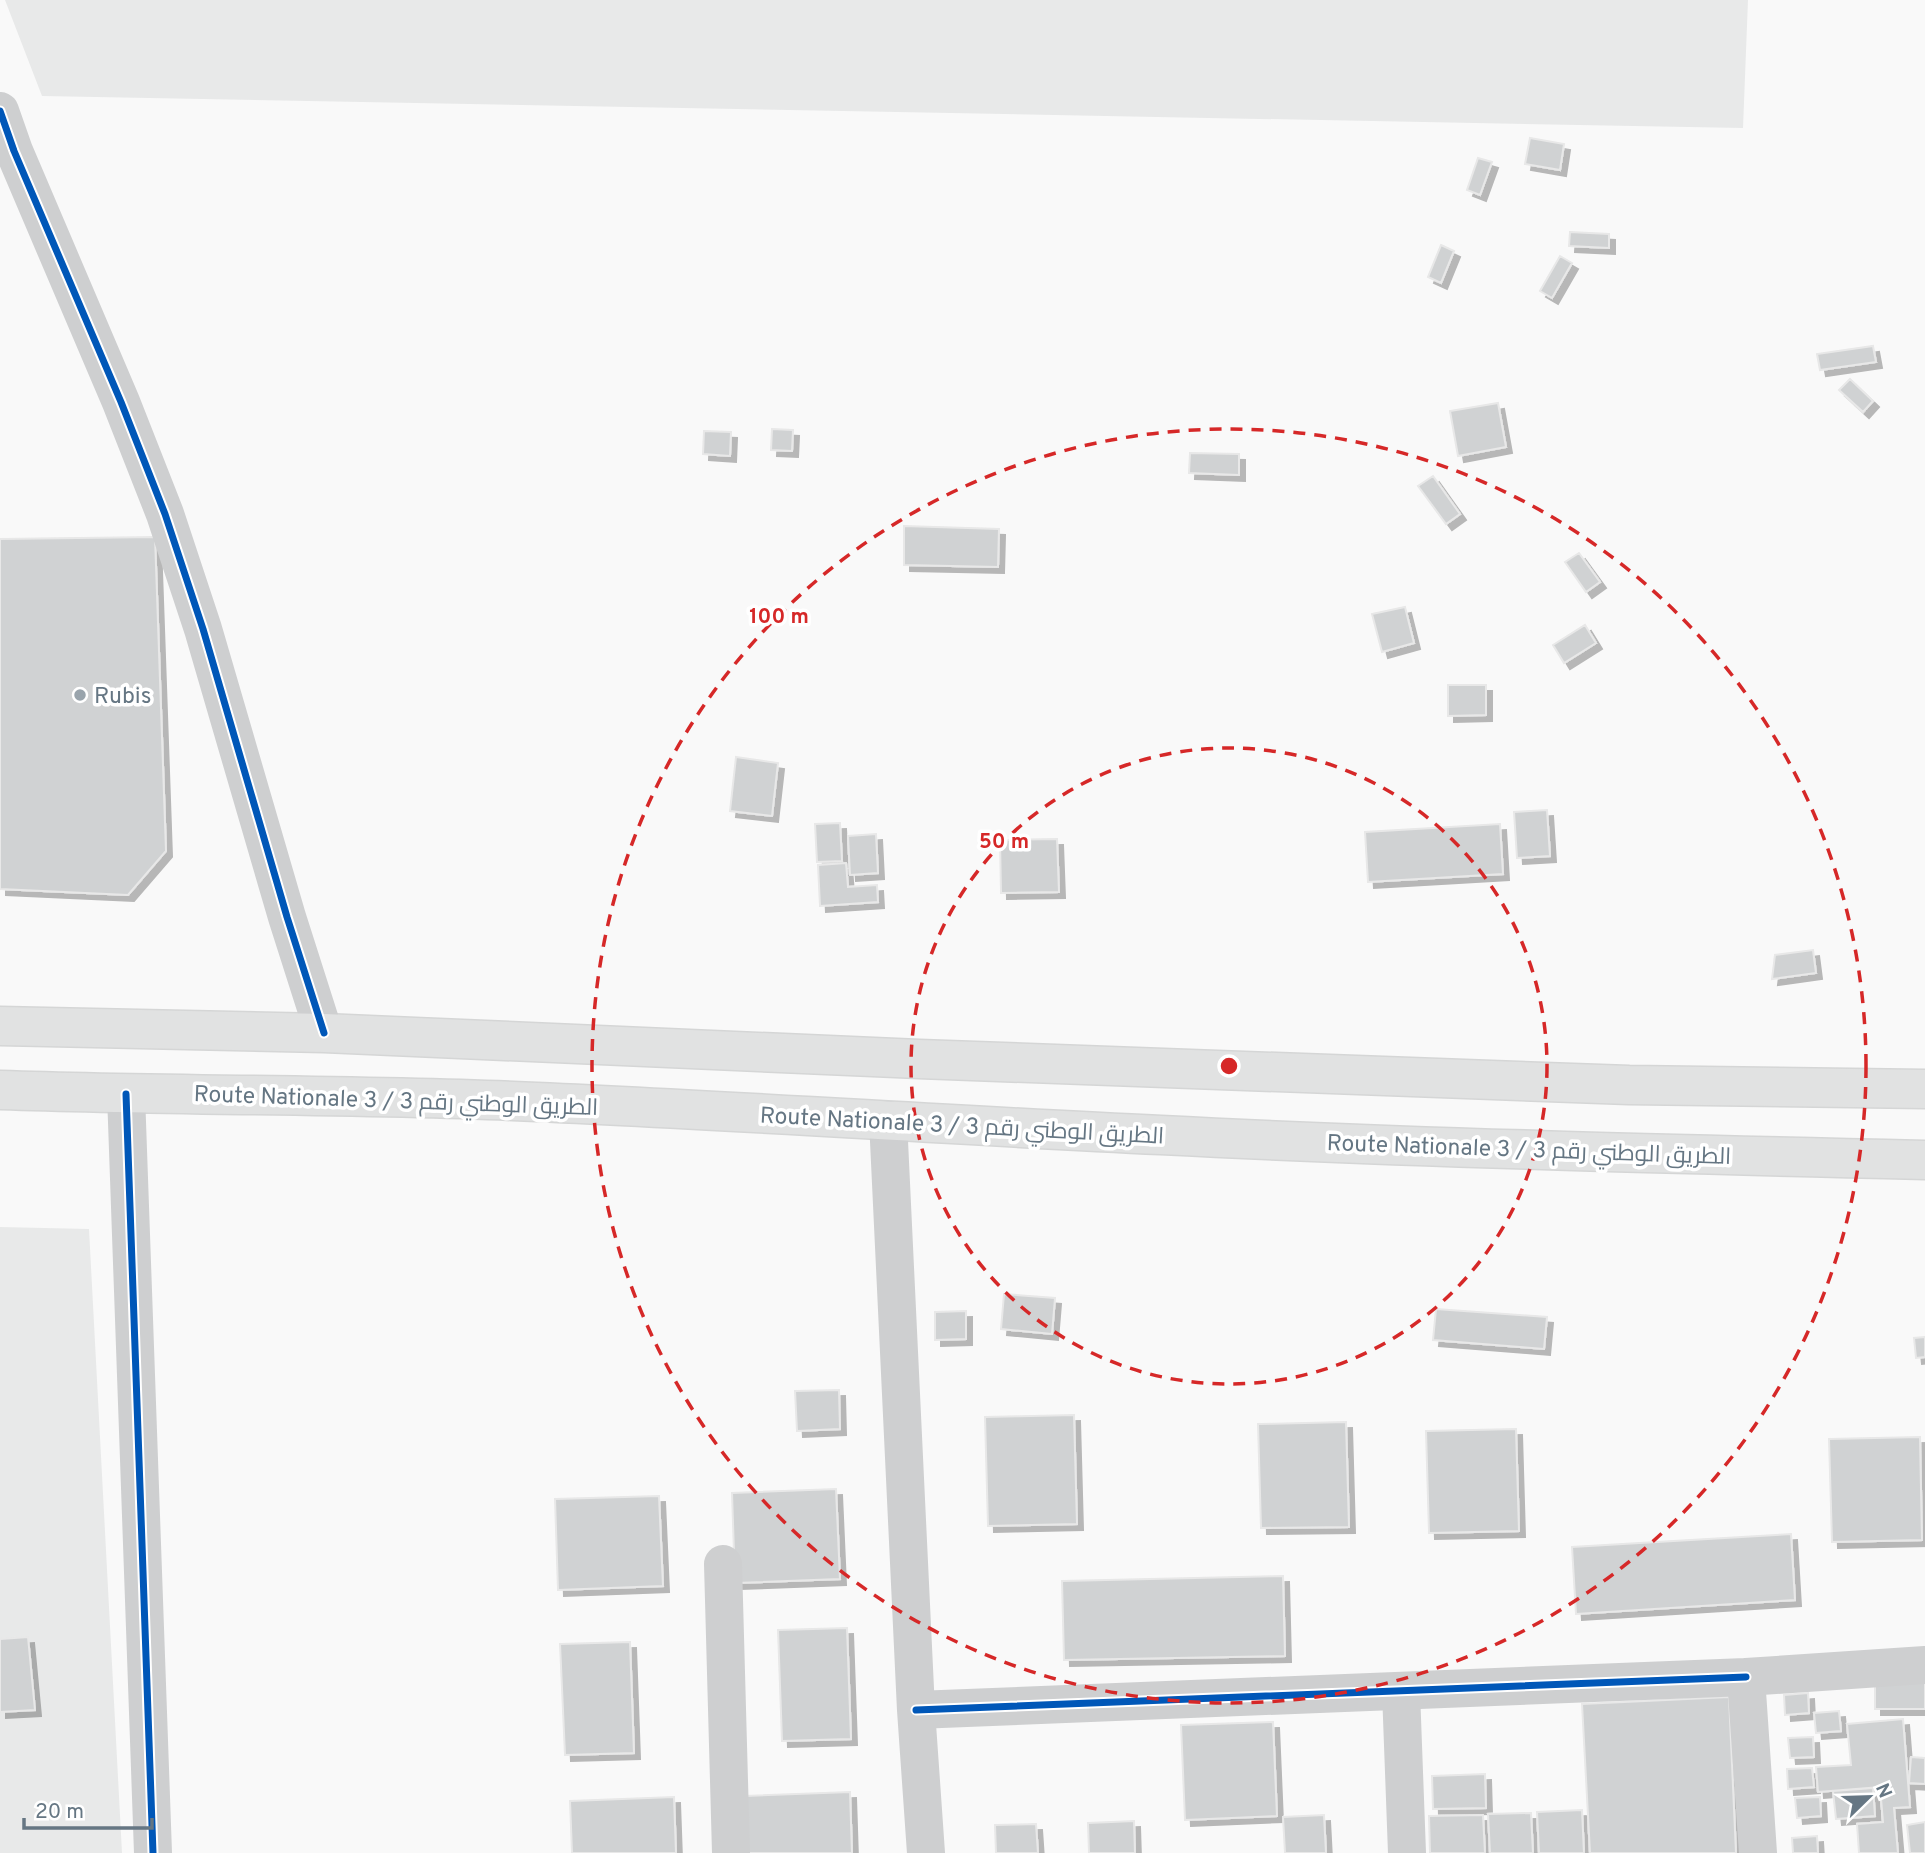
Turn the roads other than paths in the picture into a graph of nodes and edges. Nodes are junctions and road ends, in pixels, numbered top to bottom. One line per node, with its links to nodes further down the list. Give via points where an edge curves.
1 (0, 111): 3 (street, via 165,514)
2 (0, 1026): 3 (highway)
3 (324, 1033): 4 (highway, via 1629,1085)
4 (1925, 1089)
5 (0, 1090): 6 (highway, Route Nationale 3 / الطريق الوطني رقم 3)
6 (126, 1094): 7 (highway, Route Nationale 3 / الطريق الوطني رقم 3, via 501,1101); 14 (street)
7 (888, 1120): 8 (highway, Route Nationale 3 / الطريق الوطني رقم 3, via 1369,1144); 13 (street)
8 (1925, 1160)
9 (723, 1564): 15 (street)
10 (1925, 1665): 11 (street)
11 (1746, 1677): 12 (street); 18 (street)
12 (1401, 1691): 13 (street); 17 (street)
13 (916, 1710): 16 (street)
14 (153, 1853)
15 (731, 1853)
16 (926, 1853)
17 (1407, 1853)
18 (1758, 1853)

